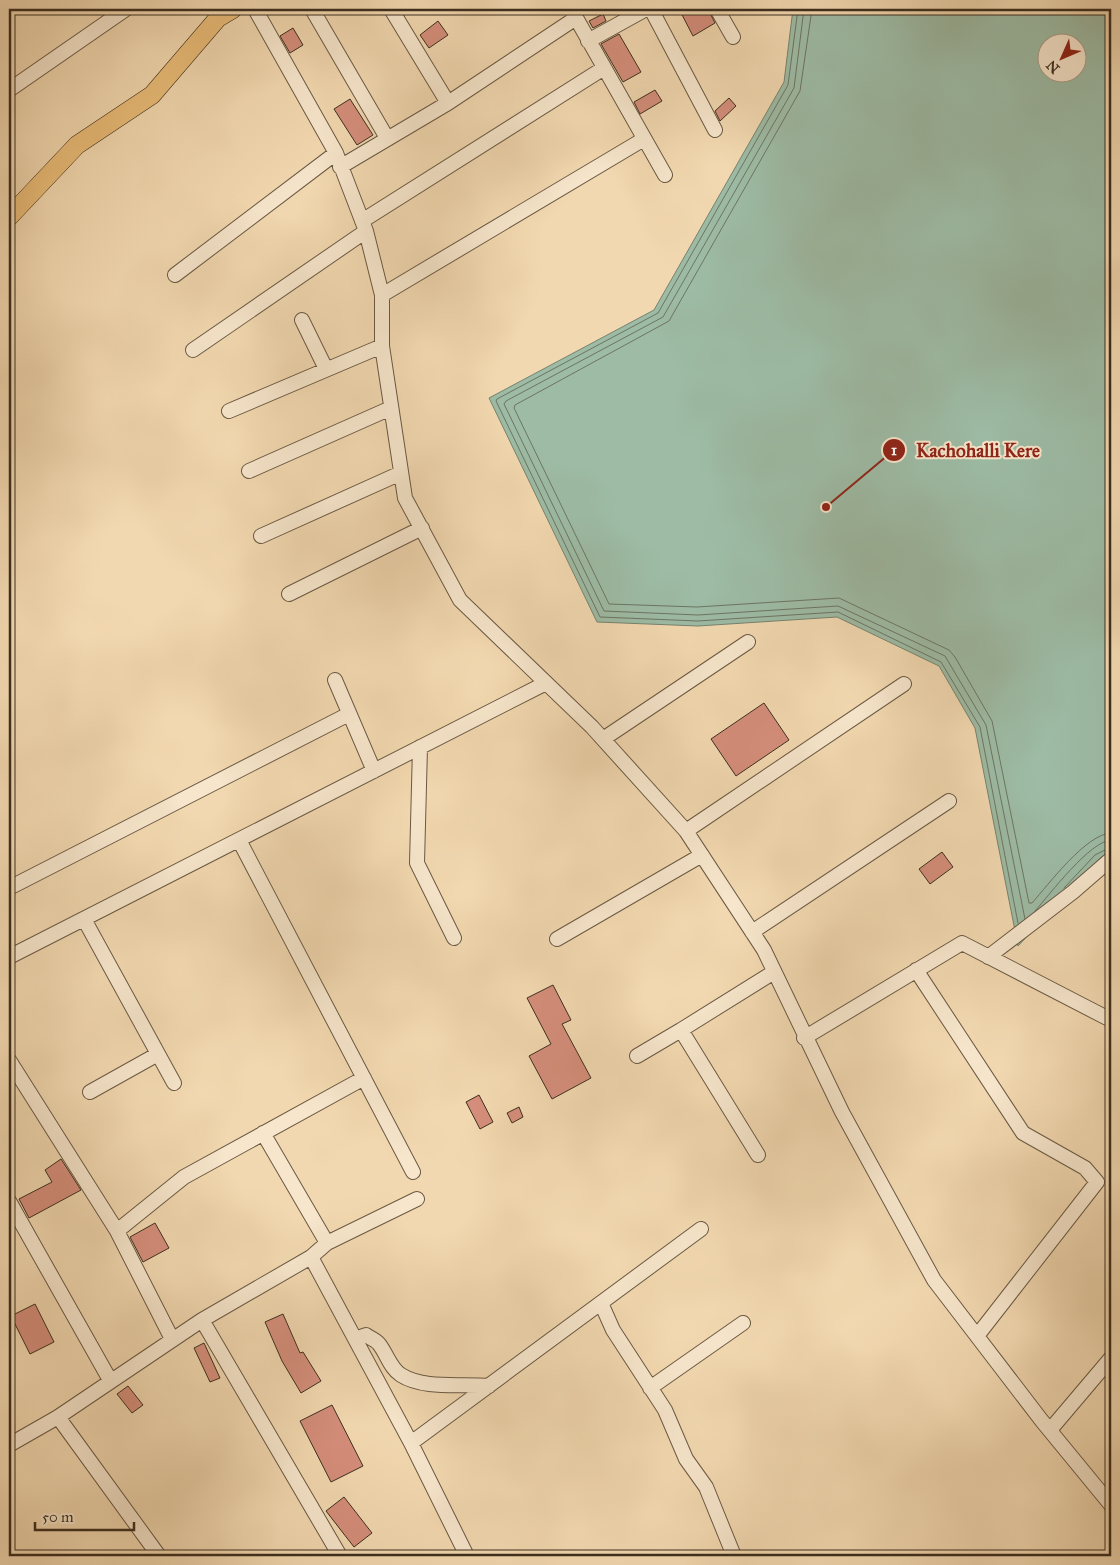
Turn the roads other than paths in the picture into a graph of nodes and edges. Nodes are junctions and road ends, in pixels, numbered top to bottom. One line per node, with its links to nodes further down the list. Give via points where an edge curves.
1 (126, 9): 13 (street)
2 (233, 9): 20 (main road, via 218,18 152,95 77,145)
3 (255, 9): 18 (street)
4 (312, 9): 16 (street)
5 (391, 9): 14 (street)
6 (646, 9): 11 (street)
7 (651, 9): 15 (street)
8 (717, 9): 10 (street)
9 (573, 14): 11 (street); 14 (street)
10 (733, 37)
11 (588, 41): 12 (street)
12 (604, 68): 17 (street); 21 (street)
13 (9, 90)
14 (448, 103): 16 (street)
15 (715, 130)
16 (387, 138): 18 (street)
17 (644, 139): 19 (street); 23 (street)
18 (338, 160): 21 (street); 22 (street)
19 (665, 175)
20 (9, 217)
21 (364, 226): 23 (street); 26 (street)
22 (175, 275)
23 (382, 295): 25 (street)
24 (302, 320): 27 (street)
25 (382, 346): 27 (street); 28 (street)
26 (194, 350)
27 (326, 369): 29 (street)
28 (392, 408): 30 (street); 31 (street)
29 (229, 411)
30 (249, 471)
31 (402, 473): 32 (street, via 405,498); 33 (street)
32 (422, 528): 34 (street); 37 (street, via 460,600)
33 (261, 536)
34 (289, 594)
35 (748, 642): 40 (street)
36 (335, 680): 39 (street)
37 (546, 683): 40 (street); 41 (street)
38 (904, 684): 44 (street)
39 (349, 714): 42 (street); 48 (street)
40 (603, 739): 44 (street)
41 (420, 747): 42 (street); 51 (street, via 417,863)
42 (374, 771): 45 (street)
43 (949, 801): 50 (street)
44 (686, 831): 46 (street)
45 (239, 840): 49 (street); 63 (street)
46 (702, 855): 50 (street); 52 (street)
47 (1111, 859): 54 (street)
48 (9, 888)
49 (84, 919): 53 (street); 60 (street)
50 (752, 932): 56 (street)
51 (454, 938)
52 (557, 940)
53 (9, 957)
54 (988, 957): 55 (street, via 962,943); 57 (street)
55 (916, 970): 59 (street); 78 (street, via 1023,1134 1085,1168 1097,1182)
56 (774, 972): 58 (street); 59 (street)
57 (1111, 1020)
58 (681, 1030): 61 (street); 67 (street)
59 (804, 1038): 78 (street, via 934,1280)
60 (158, 1054): 64 (street); 65 (street)
61 (637, 1056)
62 (9, 1060): 72 (street)
63 (364, 1078): 66 (street); 68 (street)
64 (174, 1083)
65 (90, 1092)
66 (263, 1133): 72 (street, via 184,1177); 73 (street)
67 (758, 1155)
68 (413, 1172)
69 (417, 1199): 73 (street)
70 (9, 1201): 82 (street)
71 (700, 1229): 75 (street)
72 (117, 1231): 80 (street)
73 (327, 1243): 74 (street)
74 (311, 1257): 76 (street); 79 (street)
75 (601, 1303): 83 (street); 84 (street)
76 (202, 1320): 80 (street); 91 (street)
77 (743, 1323): 84 (street)
78 (977, 1336): 86 (street)
79 (355, 1339): 83 (street, via 366,1335 378,1343 388,1362 401,1375 439,1384); 87 (street)
80 (172, 1340): 82 (street)
81 (1111, 1358): 86 (street)
82 (110, 1380): 85 (street)
83 (489, 1386): 87 (street)
84 (650, 1388): 93 (street, via 665,1410 686,1459 706,1488)
85 (58, 1417): 88 (street); 90 (street)
86 (1050, 1430): 89 (street)
87 (412, 1443): 92 (street)
88 (9, 1445)
89 (1111, 1505)
90 (159, 1556)
91 (340, 1556)
92 (467, 1556)
93 (734, 1556)

